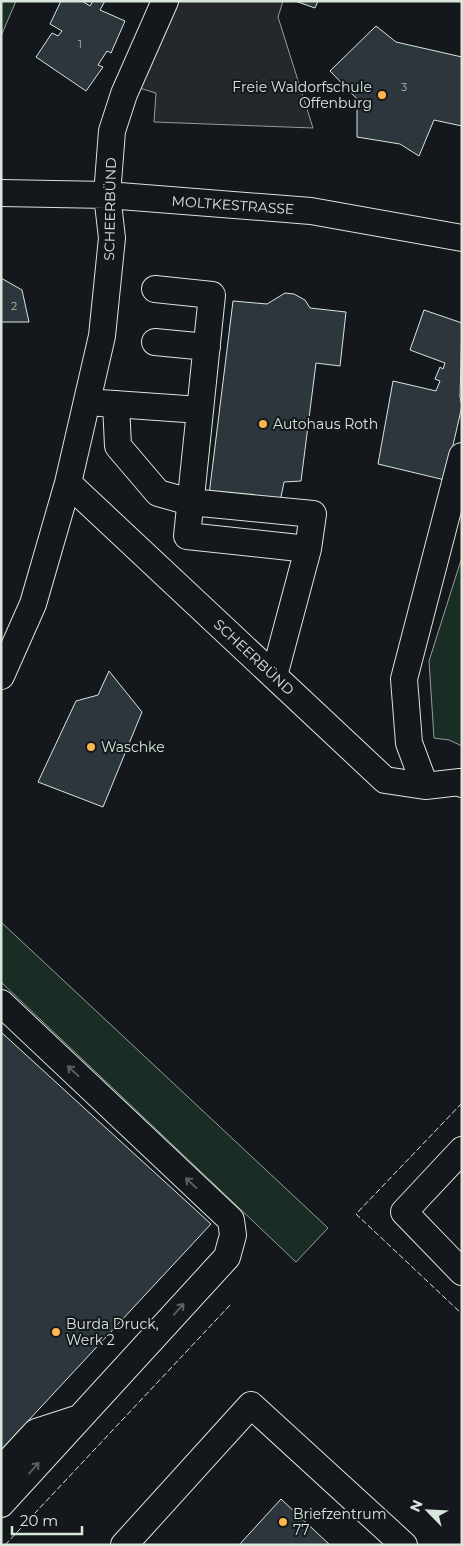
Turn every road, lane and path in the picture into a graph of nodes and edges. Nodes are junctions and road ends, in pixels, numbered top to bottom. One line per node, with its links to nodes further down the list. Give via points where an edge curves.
1 (165, 1): 3 (street, SCHEERBÜND, via 124,94 112,131)
2 (1, 193): 3 (street, MOLTKESTRASSE)
3 (107, 195): 4 (street, MOLTKESTRASSE, via 311,210); 8 (street, SCHEERBÜND, via 112,238 102,336)
4 (462, 238)
5 (155, 289): 7 (street, via 212,296)
6 (155, 342): 7 (street)
7 (207, 347): 10 (street)
8 (86, 402): 9 (street); 12 (street, SCHEERBÜND)
9 (116, 404): 10 (street); 13 (street, via 118,446 158,493)
10 (200, 410): 13 (street)
11 (462, 456): 18 (street, via 404,679 409,743)
12 (68, 483): 15 (street, SCHEERBÜND, via 33,604); 16 (street, SCHEERBÜND)
13 (190, 502): 14 (street, via 187,536); 14 (street, via 313,514)
14 (308, 549): 16 (street)
15 (5, 660)
16 (274, 676): 18 (street, SCHEERBÜND, via 385,780)
17 (461, 783): 18 (street, SCHEERBÜND)
18 (425, 786)
19 (1, 1004): 22 (street, one-way to 19, via 227,1257 233,1235 231,1220)
20 (462, 1150): 21 (street, via 404,1212)
21 (462, 1272)
22 (80, 1418): 23 (street, via 36,1432); 24 (street, one-way to 22)
23 (1, 1470)
24 (1, 1504)
25 (124, 1545): 26 (street, via 251,1405)
26 (404, 1545)

